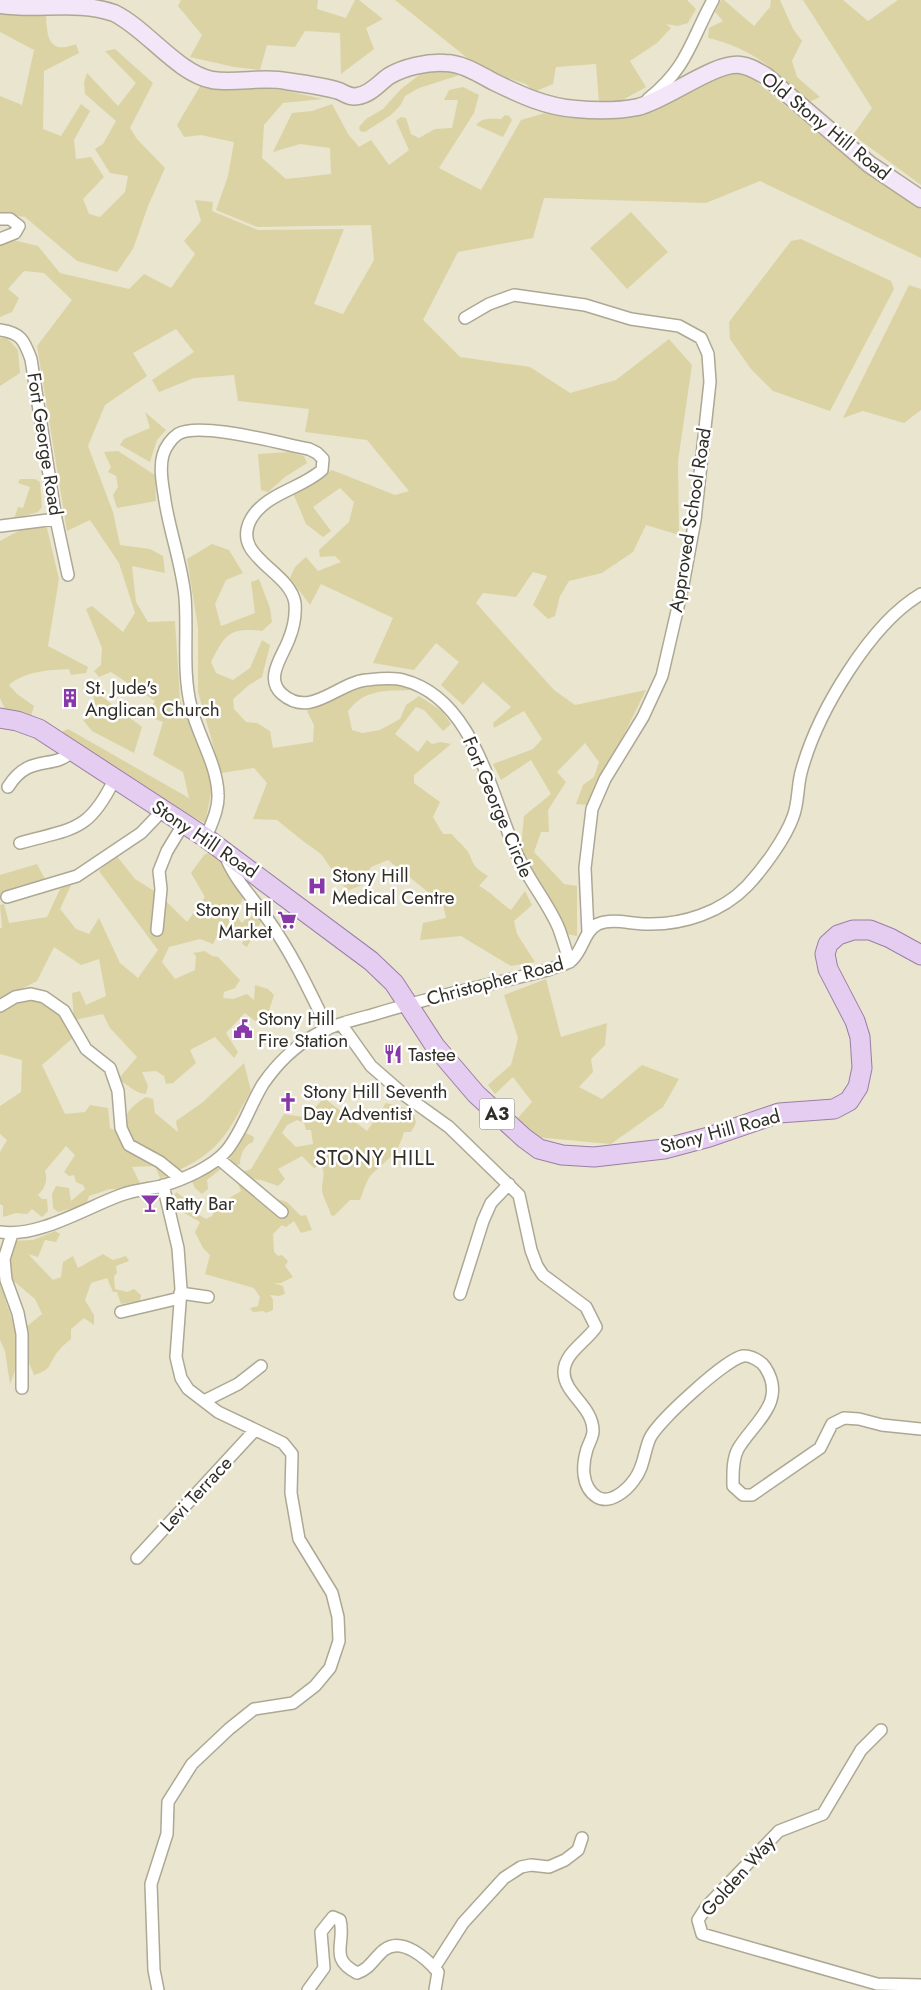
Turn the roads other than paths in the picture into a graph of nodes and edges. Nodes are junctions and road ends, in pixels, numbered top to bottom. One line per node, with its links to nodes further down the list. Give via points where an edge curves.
1 (713, 0): 3 (street, via 685,59 666,84)
2 (0, 5): 3 (street, Old Stony Hill Road, via 27,8 75,4 113,12 187,67 212,80 286,80 357,97 399,71 447,62 552,106 599,110)
3 (638, 107): 4 (street, Old Stony Hill Road, via 730,65 752,68 766,76 869,164)
4 (921, 199)
5 (0, 219): 6 (street, via 10,219 18,226 15,233)
6 (0, 239)
7 (465, 318): 24 (street, Approved School Road, via 514,295 584,305 631,319 679,326 701,338 708,354 710,382 695,520 683,585 662,676 592,809 585,868)
8 (0, 330): 9 (street, Fort George Road, via 14,332 24,341 31,359)
9 (56, 519): 10 (street); 11 (street, Fort George Road)
10 (1, 526)
11 (68, 575)
12 (921, 594): 24 (street, via 907,602 869,643 838,687 802,769 794,816 785,836 747,885 729,902 677,922 610,921)
13 (0, 718): 14 (main road, Stony Hill Road / A3, via 39,729)
14 (72, 751): 15 (main road, Stony Hill Road / A3); 16 (street, via 65,758 35,763 15,775)
15 (115, 778): 17 (main road, Stony Hill Road / A3); 20 (street, via 104,800 82,825)
16 (8, 786)
17 (163, 810): 18 (main road, Stony Hill Road / A3); 22 (street, via 141,833 77,876)
18 (184, 823): 19 (main road, Stony Hill Road / A3); 23 (street, via 166,851 159,871 161,889)
19 (206, 838): 21 (main road, Stony Hill Road / A3); 26 (street, Fort George Circle, via 215,815 218,794 212,766 191,707 184,590 162,481 163,455 170,442 179,434 193,429 309,449 323,459 322,470 316,475 288,488 262,506 251,519 246,536 252,553 286,584 294,600 296,619 276,667 274,680 280,692 292,702 307,704 363,680 402,680 420,686 440,699 464,727 491,782 523,868 559,928)
20 (20, 843)
21 (223, 850): 27 (main road, Stony Hill Road / A3, via 371,961 394,982); 30 (street, via 233,875 295,961)
22 (7, 897)
23 (157, 930)
24 (588, 932): 26 (street, Christopher Road)
25 (921, 955): 27 (main road, Stony Hill Road / A3, via 870,930 846,932 828,944 825,954 828,968 860,1037 862,1068 858,1087 849,1101 834,1109 779,1113 664,1149 594,1157 562,1155 539,1149 524,1138 450,1066)
26 (570, 962): 27 (street, Christopher Road)
27 (407, 1004): 29 (street, Christopher Road)
28 (0, 1006): 32 (street, via 15,997 31,994 44,997 64,1011 86,1049 110,1068 118,1091 121,1128 129,1145 160,1162)
29 (341, 1024): 30 (street, Christopher Road); 33 (street, via 371,1066 449,1127)
30 (328, 1029): 31 (street, Christopher Road, via 314,1035 284,1058 273,1071)
31 (219, 1159): 32 (street); 35 (street)
32 (181, 1179): 34 (street)
33 (509, 1184): 38 (street, via 483,1220); 45 (street, via 520,1195 537,1266 586,1307 596,1327 570,1355 564,1371 567,1385 592,1419 593,1433 583,1476 589,1491 599,1498 611,1499 623,1492 635,1479 650,1437 666,1416 729,1362 743,1356 755,1358 765,1366 772,1383 771,1404 738,1450 735,1460 733,1486 743,1494 752,1495 820,1448 832,1424 844,1418 882,1426)
34 (163, 1186): 37 (street, via 123,1194 30,1231); 39 (street, via 178,1248)
35 (282, 1212)
36 (0, 1232): 37 (street)
37 (12, 1234): 43 (street, via 4,1259 6,1280 22,1334)
38 (460, 1294)
39 (180, 1296): 40 (street); 41 (street); 44 (street, via 176,1357 181,1378 188,1389)
40 (208, 1296)
41 (121, 1312)
42 (261, 1366): 44 (street, via 238,1384)
43 (22, 1388)
44 (204, 1401): 46 (street)
45 (921, 1429)
46 (254, 1430): 47 (street, Levi Terrace); 52 (street, via 283,1443 292,1454 291,1493 299,1539 332,1593 339,1641 330,1668 315,1686 293,1703 254,1709 192,1764 168,1802 167,1834 151,1884 154,1970)
47 (137, 1558)
48 (881, 1730): 51 (street, Golden Way, via 861,1750 823,1814 779,1831 707,1906 698,1920 702,1934 732,1944 877,1984)
49 (582, 1838): 50 (street, via 578,1850 565,1860 549,1868 521,1867 504,1878 463,1923)
50 (434, 1968): 53 (street, via 421,1955 396,1946 385,1949 365,1970 357,1973 345,1967 340,1956 340,1920 333,1917 321,1932 324,1968); 54 (street, via 438,1972)
51 (921, 1986)
52 (158, 1990)
53 (308, 1990)
54 (435, 1990)

